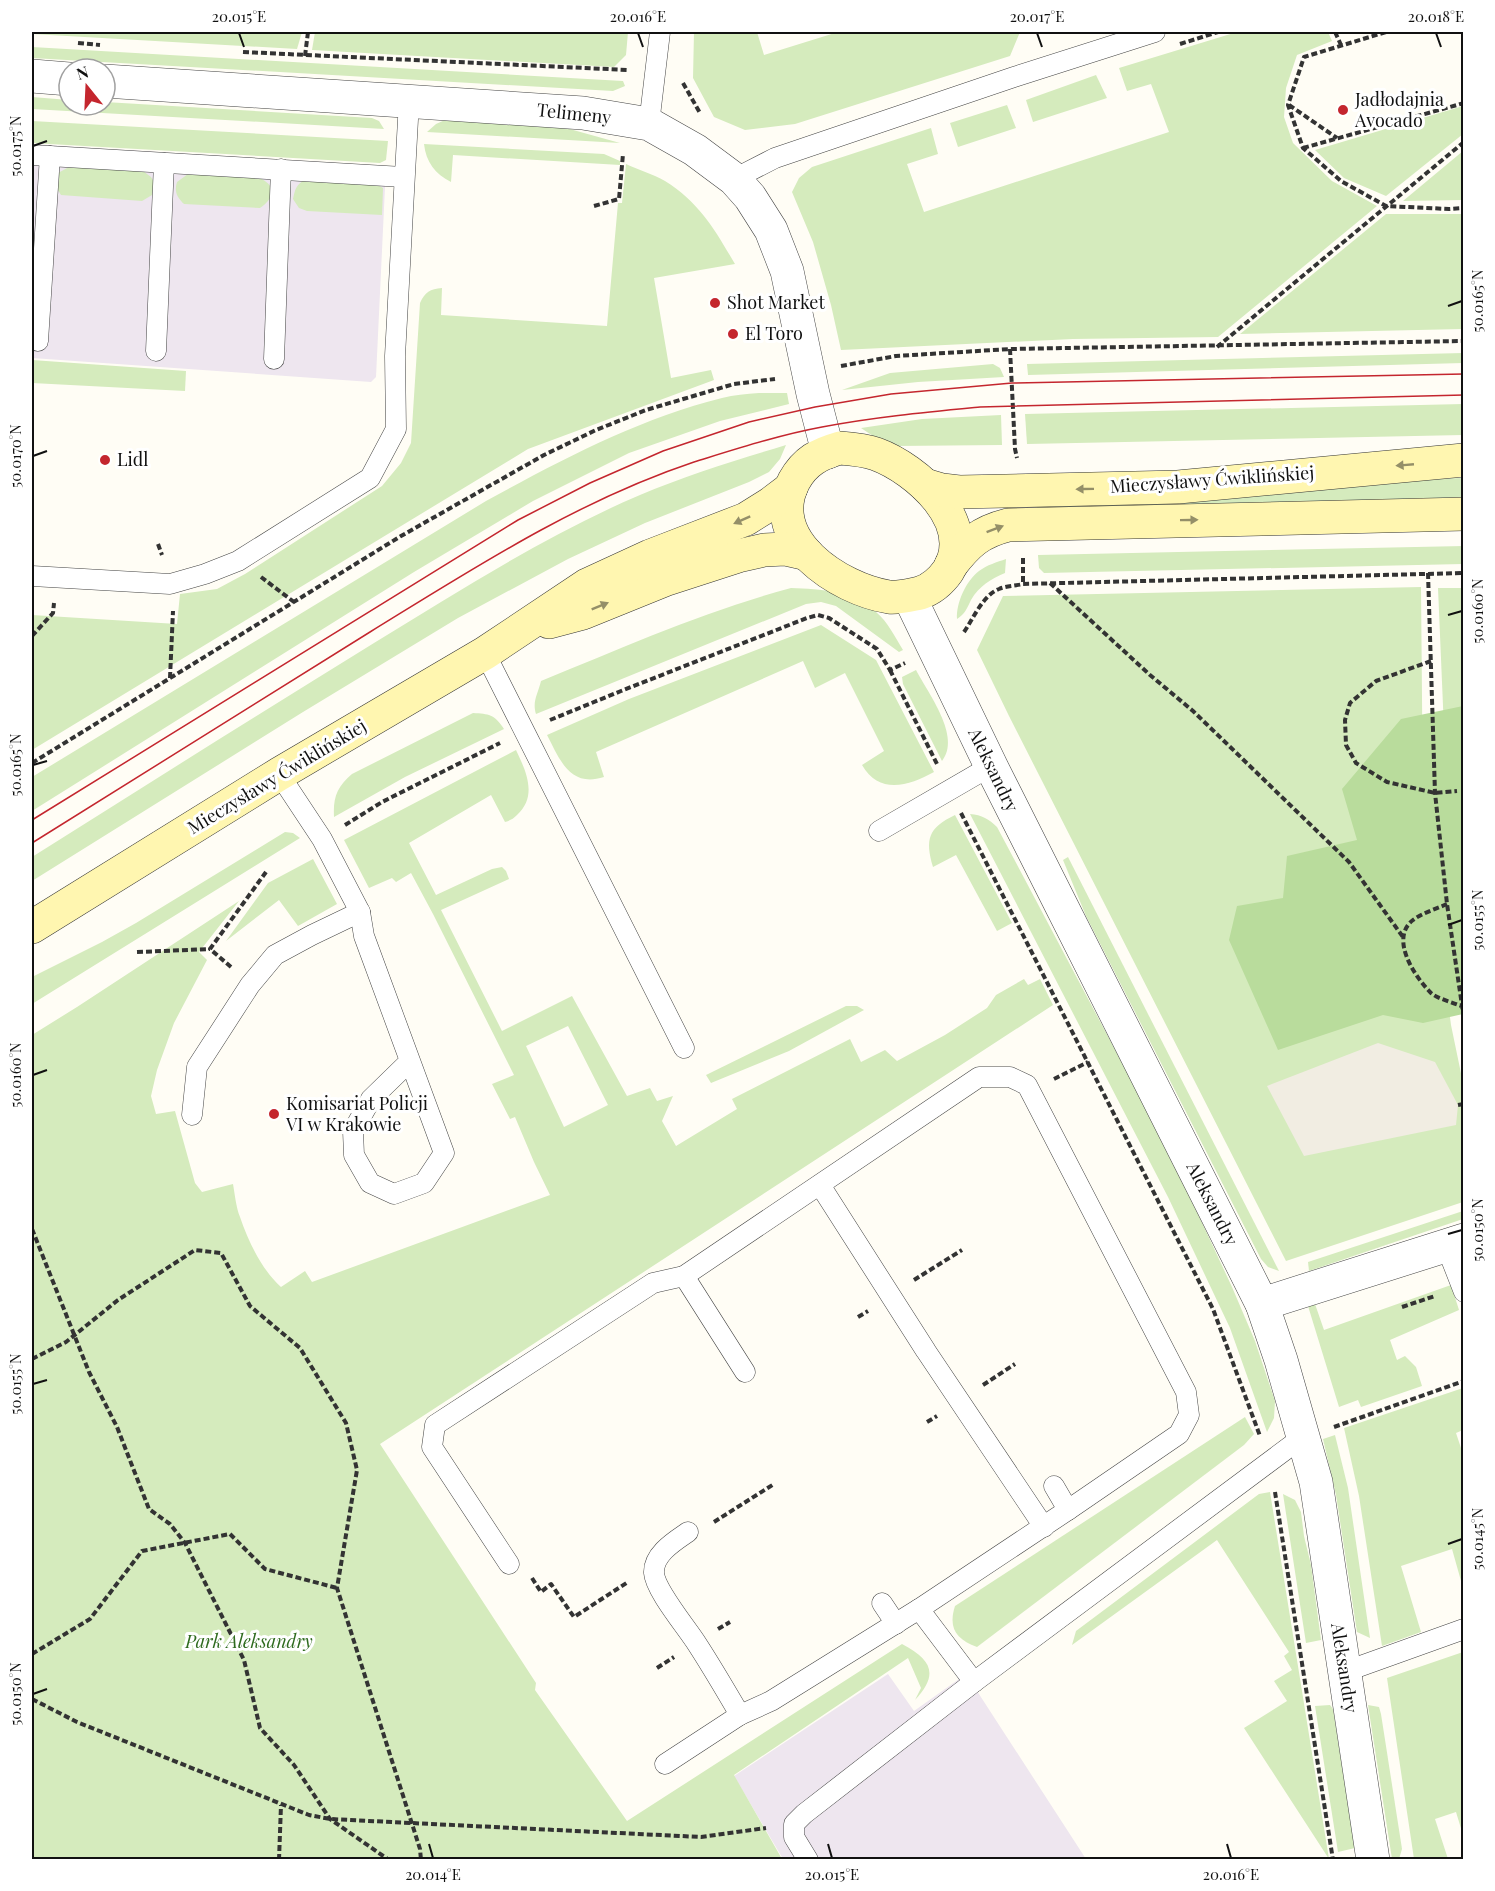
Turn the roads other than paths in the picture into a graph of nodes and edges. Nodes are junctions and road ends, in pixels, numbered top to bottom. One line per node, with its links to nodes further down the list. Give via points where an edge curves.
1 (660, 32): 7 (lane)
2 (1155, 32): 12 (lane, via 775,158)
3 (32, 76): 4 (street)
4 (57, 78)
5 (117, 82): 6 (street, Telimeny)
6 (409, 101): 7 (street, Telimeny, via 583,113); 11 (lane)
7 (649, 124): 12 (street, Telimeny, via 695,150)
8 (41, 155): 9 (lane); 13 (lane)
9 (164, 163): 10 (lane); 14 (lane)
10 (281, 169): 11 (lane); 15 (lane)
11 (404, 177): 23 (lane, via 395,356 396,429 370,478 238,561 206,574 170,584)
12 (734, 179): 16 (street, Telimeny, via 771,230 787,271)
13 (38, 341)
14 (156, 351)
15 (274, 359)
16 (828, 452): 18 (street, via 840,448 877,454); 19 (street, via 809,462)
17 (1464, 460): 18 (street, Mieczysławy Ćwiklińskiej, one-way to 18, via 1178,487 959,492)
18 (925, 485): 22 (street, via 936,494 953,529 956,548)
19 (790, 488): 21 (street, via 787,516 791,531); 25 (street, Mieczysławy Ćwiklińskiej, one-way to 25, via 746,519 586,585)
20 (1464, 514): 22 (street, Mieczysławy Ćwiklińskiej, one-way to 20, via 971,542 1008,525)
21 (807, 554): 24 (street, via 848,585 890,597); 25 (street, Mieczysławy Ćwiklińskiej, one-way to 21, via 583,613 738,556 785,549)
22 (951, 565): 24 (street, via 941,581)
23 (32, 576)
24 (909, 596): 27 (street, Aleksandry)
25 (524, 629): 26 (street, Mieczysławy Ćwiklińskiej)
26 (485, 653): 28 (street, Mieczysławy Ćwiklińskiej); 32 (lane)
27 (991, 766): 29 (lane); 39 (street, Aleksandry)
28 (279, 774): 30 (lane, via 322,839); 31 (street, Mieczysławy Ćwiklińskiej)
29 (879, 831)
30 (360, 912): 33 (lane, via 364,936); 34 (lane, via 275,955 250,985 197,1068)
31 (32, 927)
32 (684, 1048)
33 (409, 1062): 33 (lane, via 444,1153 424,1183 394,1194 370,1183 354,1155 353,1131 371,1099)
34 (192, 1115)
35 (820, 1185): 37 (lane); 43 (lane, via 979,1077 1010,1077 1027,1085 1186,1392 1189,1415 1179,1434); 44 (lane)
36 (1455, 1243): 38 (lane); 39 (street)
37 (684, 1276): 40 (lane); 46 (lane, via 653,1283 435,1425 432,1447)
38 (1463, 1289)
39 (1262, 1305): 41 (street, Aleksandry)
40 (744, 1372)
41 (1304, 1436): 51 (street, Aleksandry, via 1316,1482); 52 (lane)
42 (1054, 1486): 43 (lane)
43 (1068, 1510): 44 (lane)
44 (1044, 1527): 48 (lane)
45 (688, 1532): 53 (lane, via 659,1556 654,1572 658,1586)
46 (509, 1564)
47 (882, 1603): 49 (lane)
48 (919, 1609): 49 (lane); 52 (lane)
49 (896, 1624): 53 (lane, via 771,1701)
50 (1464, 1629): 51 (lane)
51 (1344, 1672): 56 (street, Aleksandry)
52 (974, 1682): 55 (lane, via 794,1824 794,1837)
53 (741, 1715): 54 (lane)
54 (665, 1764)
55 (808, 1860)
56 (1373, 1860)

